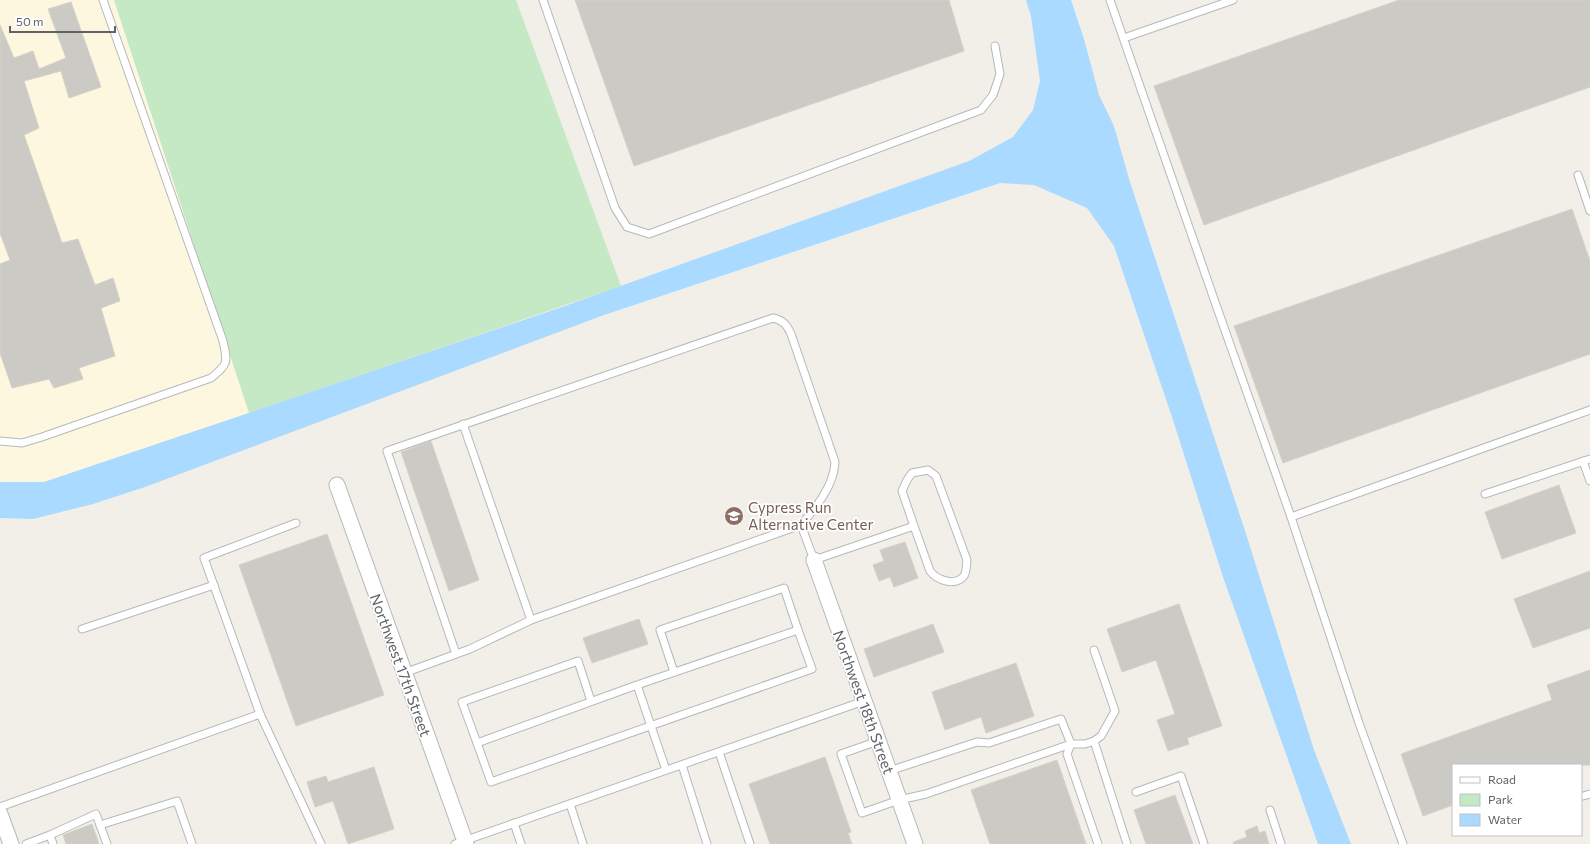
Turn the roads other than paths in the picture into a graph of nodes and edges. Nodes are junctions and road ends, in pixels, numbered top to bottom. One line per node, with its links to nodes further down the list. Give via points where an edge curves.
1 (102, 0): 11 (lane, via 223,342 226,356 224,367 211,378 42,437 22,443)
2 (543, 0): 6 (lane, via 615,208 627,227 649,234 981,110 993,95 1000,74)
3 (1110, 0): 5 (lane)
4 (1233, 0): 5 (lane)
5 (1124, 38): 16 (lane)
6 (995, 46)
7 (1578, 175): 8 (lane)
8 (1590, 211)
9 (1590, 410): 16 (lane)
10 (463, 424): 18 (lane, via 773,318 780,320 785,323 791,334 835,462 833,477 818,504); 22 (lane); 26 (lane, via 387,451)
11 (0, 441)
12 (1587, 460): 13 (lane); 15 (lane)
13 (1590, 481)
14 (337, 485): 28 (street, Northwest 17th Street)
15 (1484, 494)
16 (1291, 517): 67 (lane, via 1358,723)
17 (296, 523): 21 (lane, via 204,558)
18 (801, 525): 20 (lane); 22 (lane)
19 (914, 526): 19 (lane, via 934,576 947,581 964,576 967,560 936,476 928,470 912,473 902,490); 20 (lane)
20 (814, 560): 31 (street, Northwest 18th Street)
21 (214, 585): 23 (lane); 32 (lane)
22 (531, 620): 26 (lane)
23 (82, 629)
24 (798, 630): 27 (lane); 27 (lane, via 784,588 660,630); 33 (lane, via 812,669)
25 (1094, 650): 35 (lane, via 1115,710 1101,736)
26 (456, 654): 28 (lane)
27 (674, 672): 29 (lane)
28 (404, 673): 51 (street, Northwest 17th Street)
29 (637, 685): 30 (lane); 33 (lane)
30 (591, 701): 36 (lane); 36 (lane, via 578,661 462,702)
31 (864, 701): 34 (street, Northwest 18th Street); 38 (lane)
32 (260, 714): 45 (lane); 57 (lane)
33 (651, 726): 36 (lane, via 491,782); 40 (lane)
34 (878, 741): 41 (street, Northwest 18th Street); 43 (lane, via 841,754 862,813)
35 (1094, 741): 37 (lane); 64 (lane)
36 (477, 743)
37 (1071, 744): 41 (lane, via 1061,719 989,743 977,742); 43 (lane, via 926,794); 63 (lane, via 1067,754)
38 (719, 752): 39 (lane); 61 (lane)
39 (682, 765): 40 (lane); 60 (lane)
40 (666, 770): 44 (lane)
41 (889, 772): 43 (street, Northwest 18th Street)
42 (1136, 792): 65 (lane, via 1181,776)
43 (899, 800): 62 (street, Northwest 18th Street)
44 (570, 804): 48 (lane); 59 (lane)
45 (0, 806)
46 (1270, 810): 66 (lane)
47 (0, 814): 52 (street)
48 (514, 823): 51 (lane); 58 (lane)
49 (100, 825): 50 (lane, via 96,814); 55 (lane); 56 (lane, via 177,800)
50 (50, 835): 53 (lane); 54 (lane)
51 (462, 843)
52 (10, 844)
53 (26, 844)
54 (53, 844)
55 (107, 844)
56 (192, 844)
57 (321, 844)
58 (521, 844)
59 (583, 844)
60 (707, 844)
61 (750, 844)
62 (915, 844)
63 (1098, 844)
64 (1127, 844)
65 (1204, 844)
66 (1281, 844)
67 (1403, 844)

